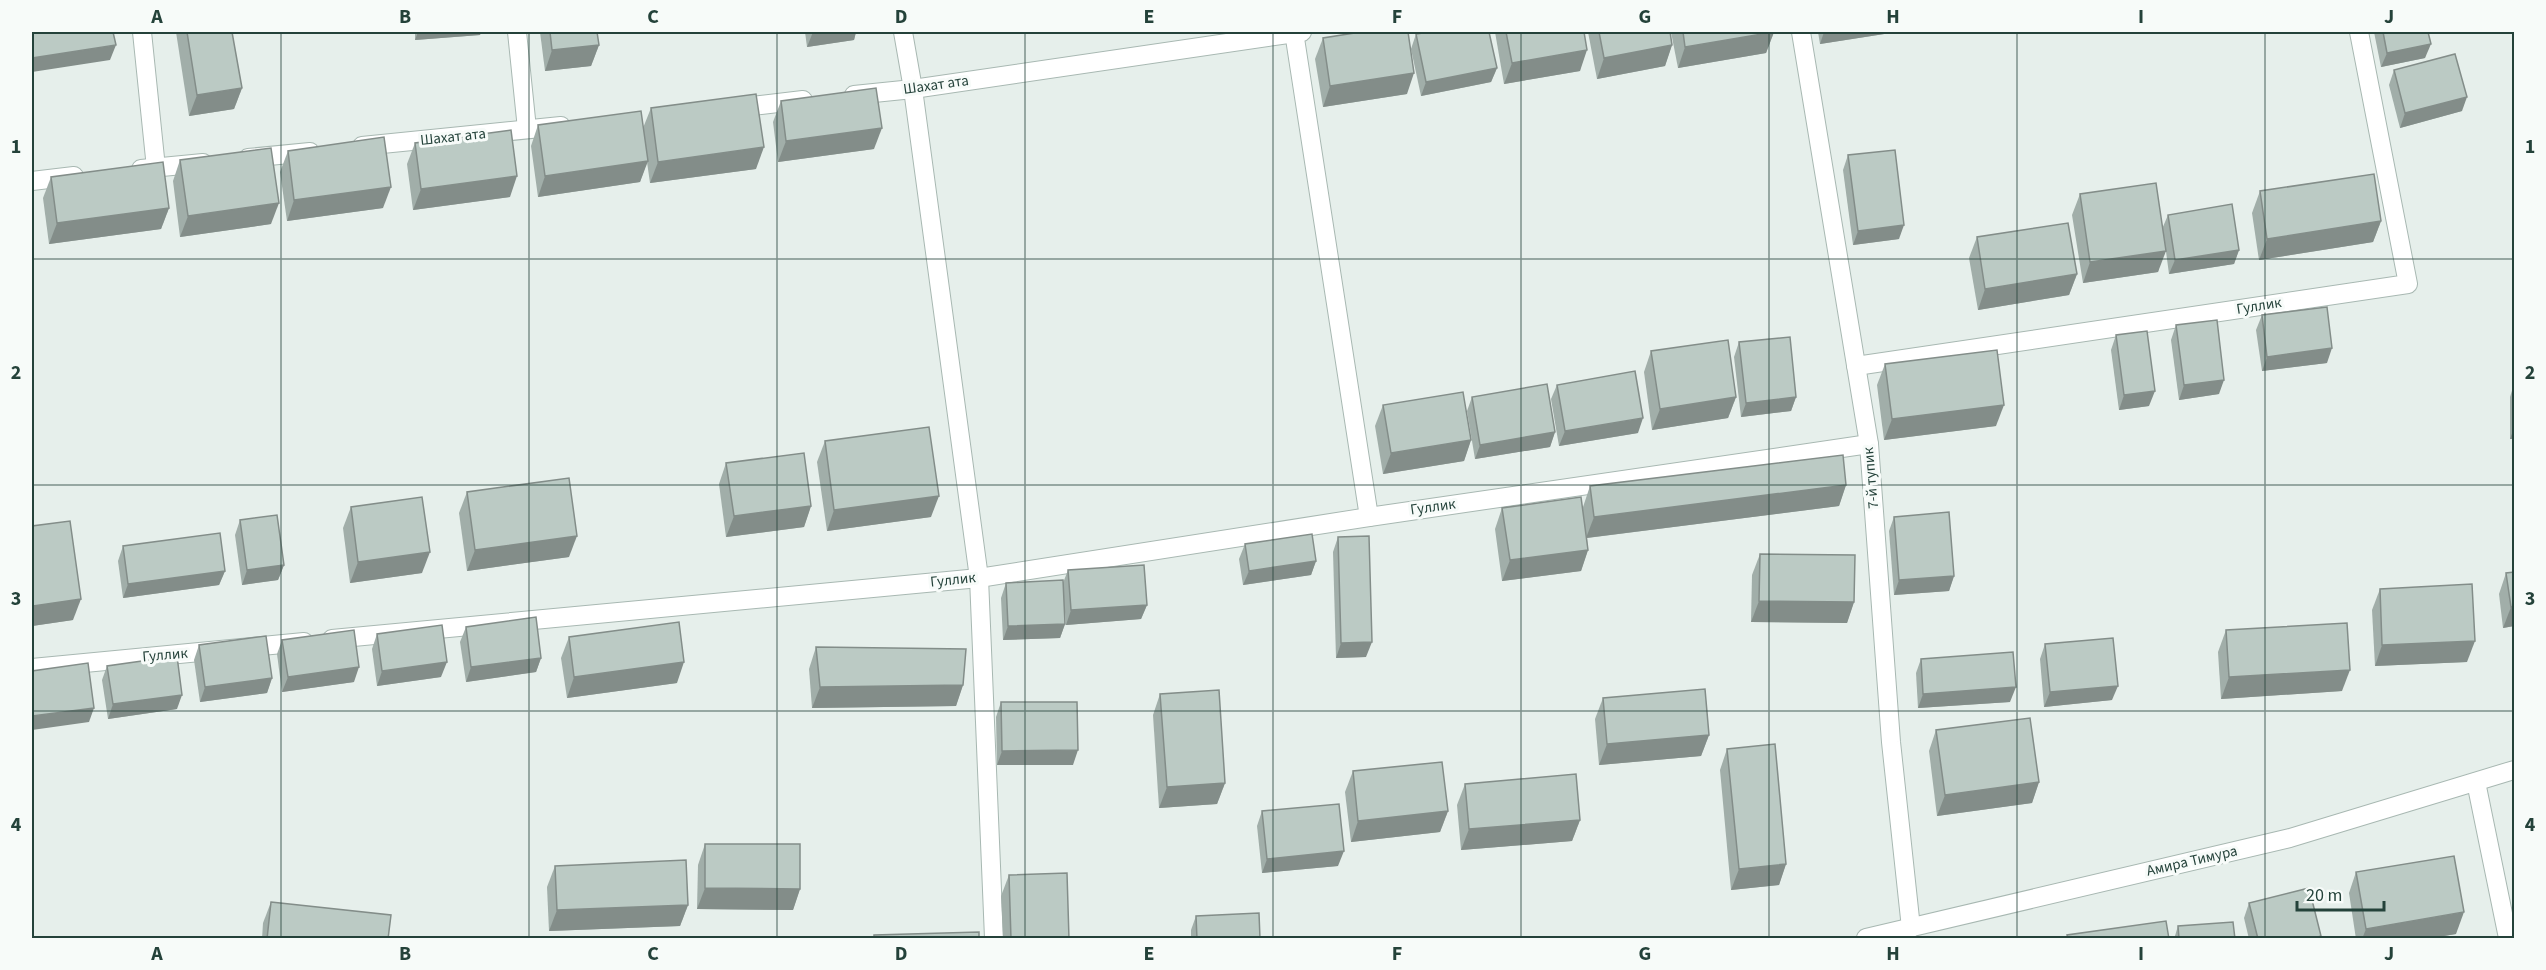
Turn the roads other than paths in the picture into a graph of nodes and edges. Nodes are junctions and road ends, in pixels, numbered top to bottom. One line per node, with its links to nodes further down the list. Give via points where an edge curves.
1 (142, 32): 11 (street)
2 (517, 32): 10 (street)
3 (903, 32): 7 (street)
4 (1296, 32): 7 (street, Шахат ата); 17 (street)
5 (1801, 32): 15 (street, 7-й тупик)
6 (2360, 32): 15 (street, Гуллик, via 2408,284)
7 (913, 89): 8 (street, Шахат ата); 18 (street)
8 (714, 110)
9 (574, 124): 10 (street, Шахат ата)
10 (527, 129): 11 (street, Шахат ата)
11 (156, 168): 12 (street, Шахат ата)
12 (122, 171)
13 (88, 175): 14 (street)
14 (32, 181)
15 (1856, 366): 16 (street, 7-й тупик)
16 (1869, 444): 17 (street, Гуллик); 22 (street, 7-й тупик, via 1891,742)
17 (1369, 517): 18 (street, Гуллик)
18 (979, 578): 19 (street, Гуллик); 23 (street)
19 (32, 668)
20 (2514, 770): 21 (street, Амира Тимура)
21 (2476, 782): 22 (street, Амира Тимура, via 2290,838); 25 (street)
22 (1911, 928): 24 (street, Амира Тимура)
23 (994, 939)
24 (1866, 939)
25 (2508, 939)

